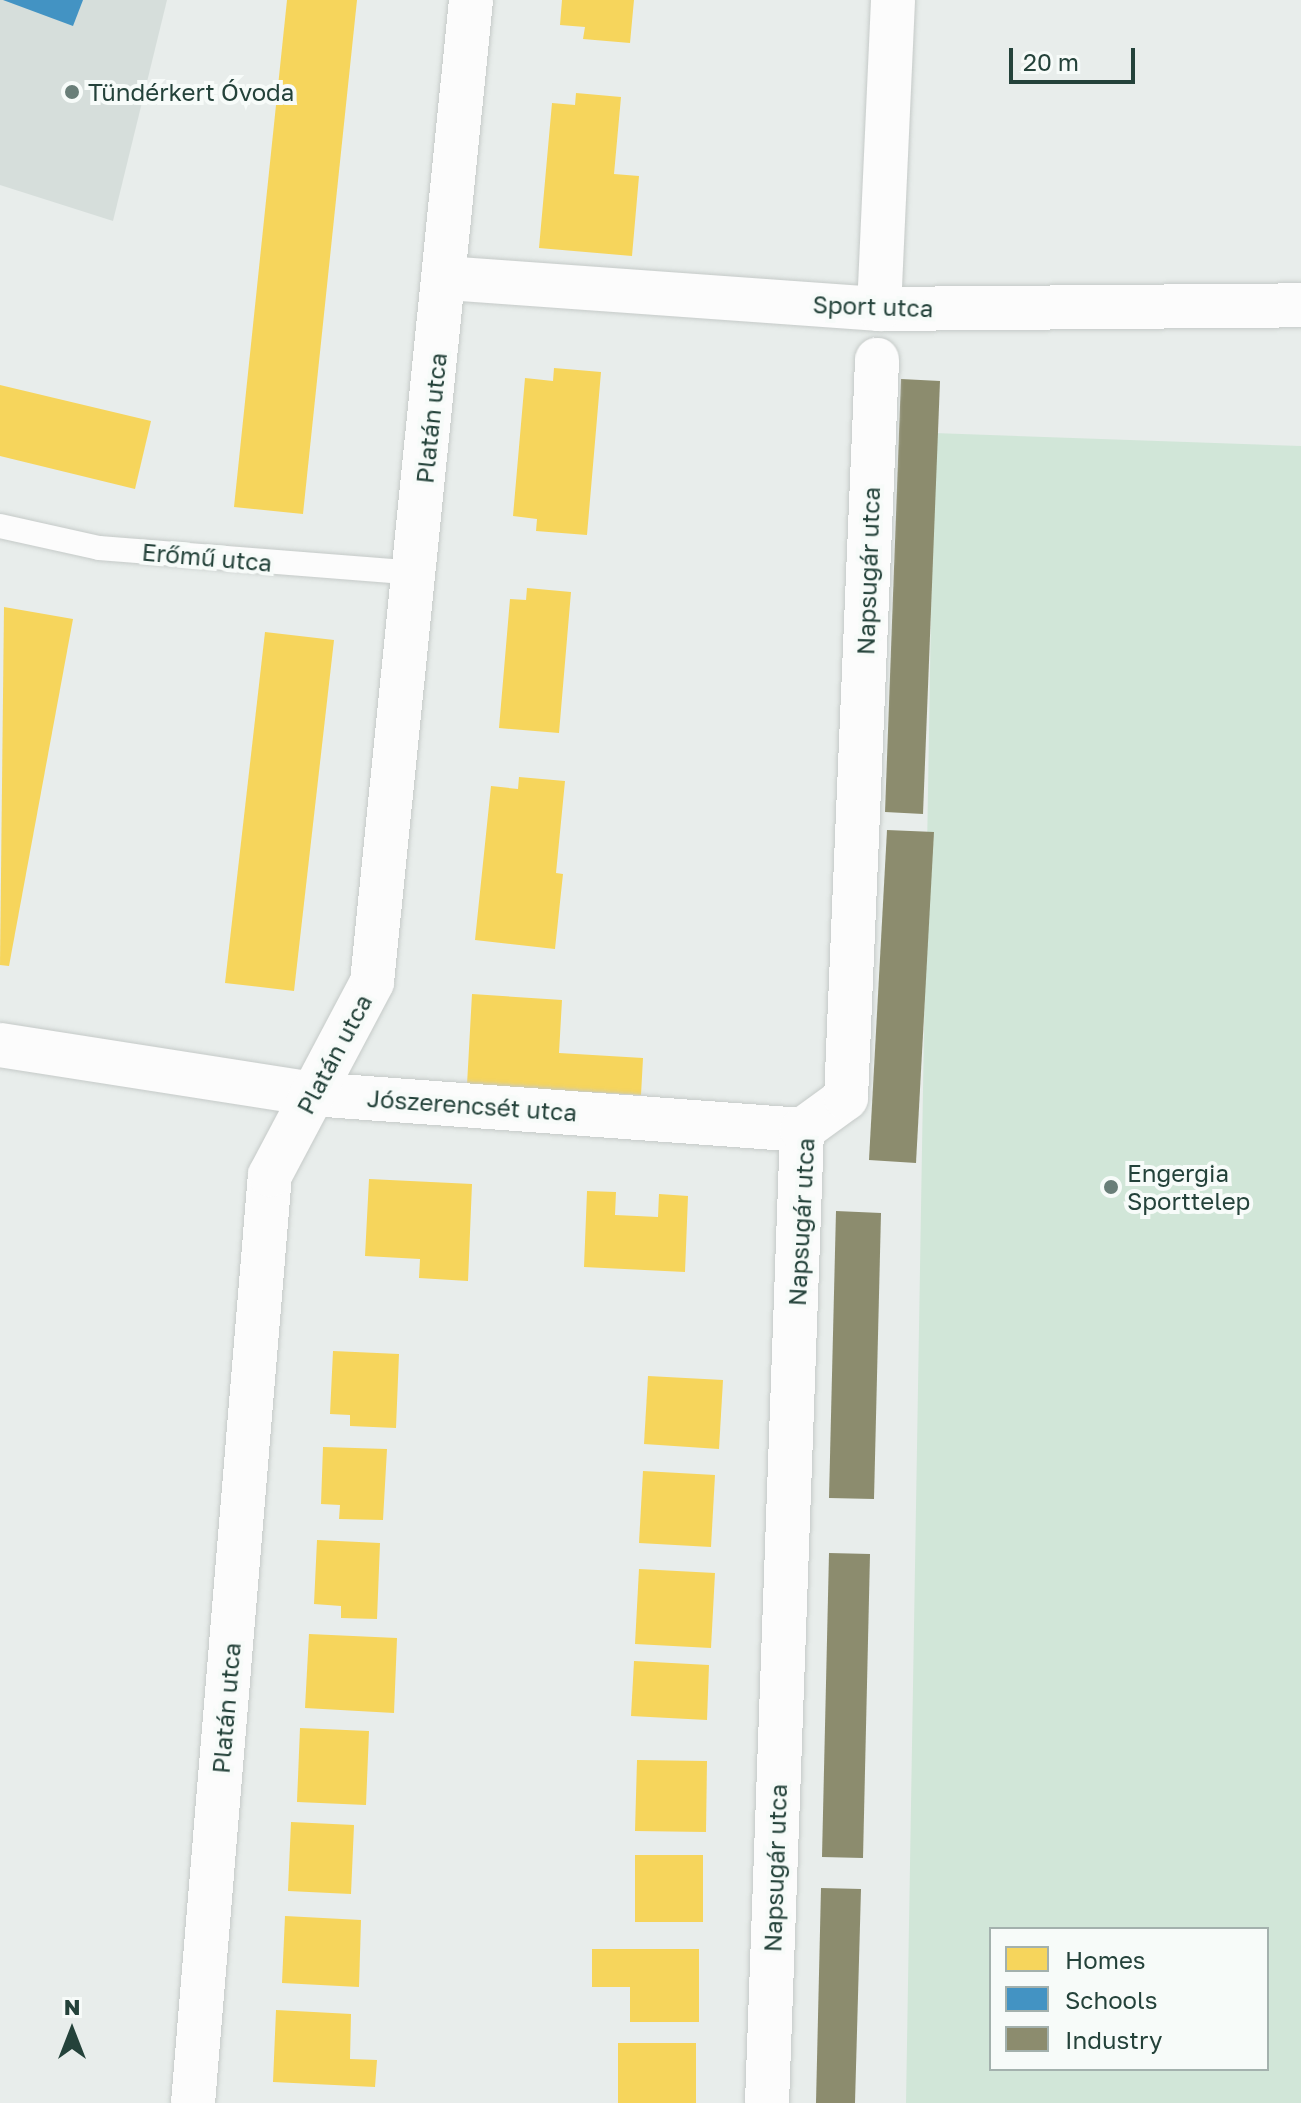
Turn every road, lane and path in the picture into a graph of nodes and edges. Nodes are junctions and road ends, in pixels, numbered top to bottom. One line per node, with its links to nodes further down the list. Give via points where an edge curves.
1 (471, 0): 3 (street, Platán utca)
2 (893, 0): 5 (street)
3 (445, 278): 5 (street, Sport utca); 8 (street, Platán utca)
4 (1301, 305): 5 (street, Sport utca)
5 (879, 309)
6 (877, 360): 11 (street, Napsugár utca, via 846,1098)
7 (0, 526): 8 (lane, Erőmű utca, via 99,548)
8 (417, 573): 10 (street, Platán utca, via 372,982)
9 (0, 1045): 10 (street, Jószerencsét utca)
10 (312, 1094): 11 (street, Jószerencsét utca); 12 (street, Platán utca, via 270,1175)
11 (802, 1130): 13 (street, Napsugár utca)
12 (193, 2103)
13 (767, 2103)

